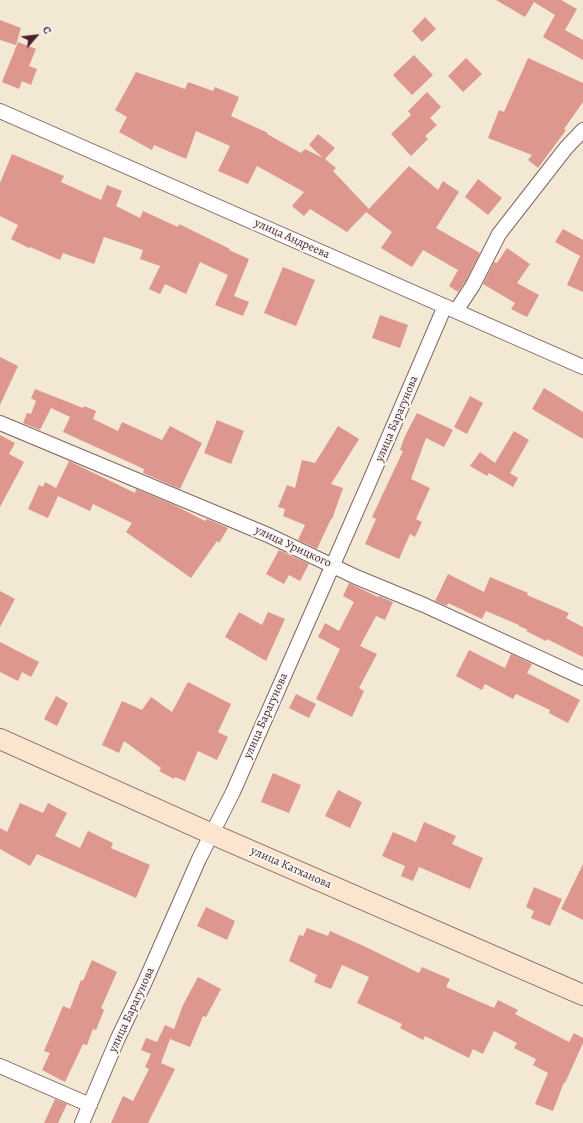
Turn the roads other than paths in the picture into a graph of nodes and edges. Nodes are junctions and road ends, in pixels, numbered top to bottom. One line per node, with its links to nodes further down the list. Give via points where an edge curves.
1 (0, 111): 3 (street, улица Андреева)
2 (583, 130): 3 (street, улица Барагунова, via 499,234 473,285)
3 (451, 309): 4 (street, улица Андреева); 6 (street, улица Барагунова)
4 (583, 367)
5 (0, 423): 6 (street, улица Урицкого, via 268,535)
6 (332, 566): 7 (street, улица Урицкого); 9 (street, улица Барагунова, via 233,792)
7 (583, 678)
8 (0, 740): 9 (street, улица Катханова)
9 (212, 834): 10 (street, улица Катханова); 12 (street, улица Барагунова)
10 (583, 995)
11 (0, 1066): 12 (street)
12 (90, 1105): 13 (street, улица Барагунова)
13 (82, 1123)

